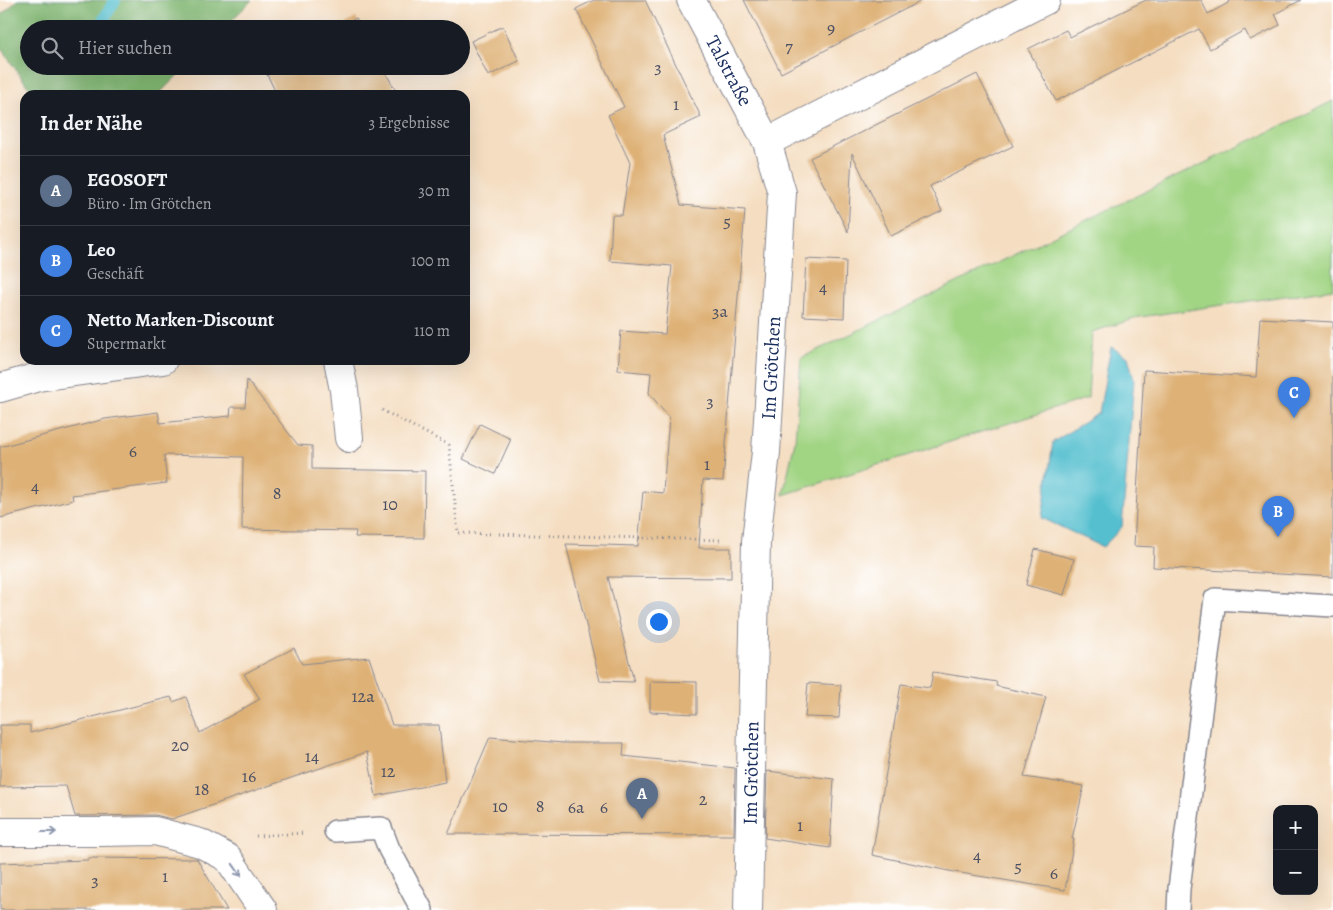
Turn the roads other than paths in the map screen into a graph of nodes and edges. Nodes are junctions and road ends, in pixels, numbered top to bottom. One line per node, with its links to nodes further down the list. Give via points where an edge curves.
1 (691, 0): 3 (street, Talstraße)
2 (1046, 0): 3 (street)
3 (766, 142): 13 (street, Im Grötchen, via 782,193 766,452 756,541)
4 (126, 365): 6 (street, via 38,377)
5 (339, 365): 7 (street)
6 (0, 388)
7 (349, 438)
8 (1333, 606): 14 (lane, via 1215,599)
9 (335, 831): 12 (lane, via 381,828)
10 (0, 832): 11 (street, one-way to 11, via 155,830 200,843 228,858)
11 (263, 910)
12 (422, 910)
13 (748, 910)
14 (1178, 910)

